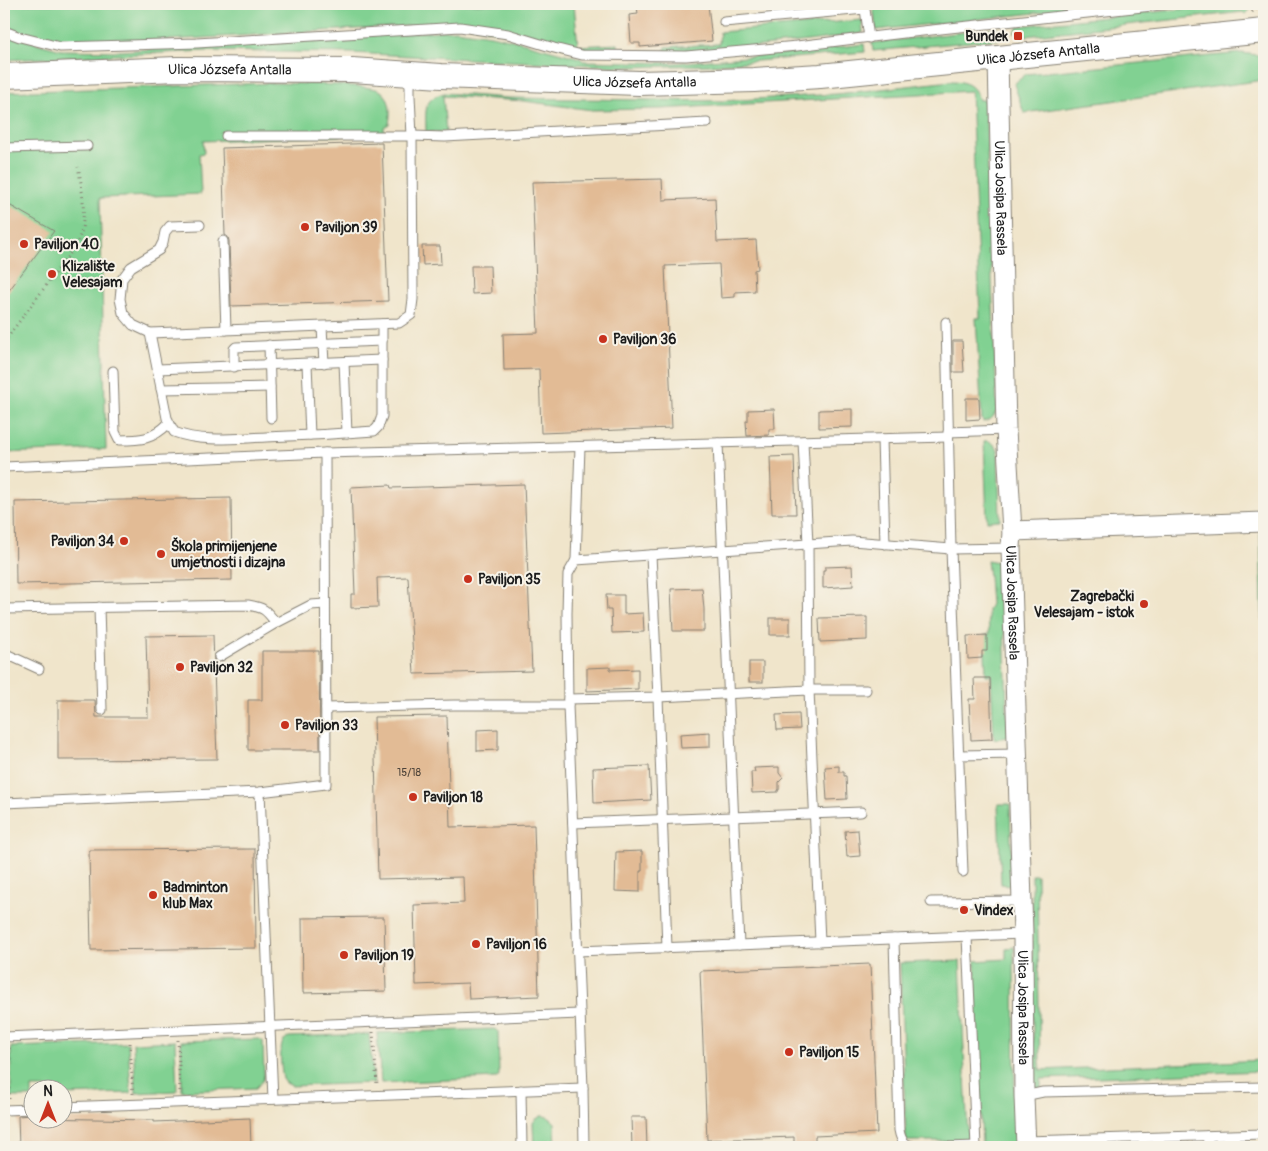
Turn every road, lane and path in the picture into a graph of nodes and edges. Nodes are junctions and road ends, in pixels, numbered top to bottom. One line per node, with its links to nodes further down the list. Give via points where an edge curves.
1 (1170, 4): 5 (lane)
2 (1260, 16): 6 (street, Ulica Józsefa Antalla)
3 (724, 22): 5 (lane, via 865,9)
4 (4, 31): 5 (lane, via 60,47 197,43 460,27 508,34 582,55 686,56)
5 (869, 38)
6 (998, 58): 7 (street, Ulica Józsefa Antalla, via 820,76 639,84); 38 (street, Ulica Josipa Rassela)
7 (410, 73): 8 (street, Ulica Józsefa Antalla, via 177,69); 11 (lane)
8 (4, 76)
9 (707, 123): 11 (lane)
10 (226, 136): 11 (lane)
11 (412, 136): 18 (lane, via 411,315 399,323)
12 (87, 146): 13 (lane)
13 (4, 148)
14 (78, 167): 23 (path, via 82,183 82,232 77,244)
15 (200, 225): 21 (lane, via 170,226 159,250 131,267 122,279 120,299 123,313 133,325)
16 (223, 241): 20 (lane)
17 (946, 322): 41 (lane)
18 (382, 324): 19 (lane); 22 (lane)
19 (322, 327): 20 (lane); 24 (lane)
20 (226, 330): 21 (lane)
21 (150, 333): 32 (lane)
22 (382, 341): 24 (lane); 26 (lane)
23 (4, 342)
24 (324, 344): 25 (lane); 28 (lane)
25 (269, 345): 30 (lane); 31 (lane, via 234,348)
26 (382, 360): 27 (lane); 39 (lane, via 382,416 378,427 374,431)
27 (344, 362): 28 (lane); 39 (lane)
28 (324, 363): 29 (lane)
29 (307, 364): 30 (lane); 40 (lane)
30 (270, 366): 31 (lane); 34 (lane)
31 (234, 367): 32 (lane)
32 (158, 369): 35 (lane)
33 (112, 371): 37 (lane, via 115,432 119,440 152,436)
34 (270, 387): 35 (lane); 36 (lane)
35 (161, 389): 37 (lane)
36 (271, 418)
37 (169, 423): 40 (lane, via 174,432 193,437)
38 (1006, 430): 41 (lane); 49 (street, Ulica Josipa Rassela)
39 (348, 433): 40 (lane)
40 (310, 435)
41 (948, 435): 42 (lane); 52 (lane)
42 (882, 439): 43 (lane); 51 (lane)
43 (803, 441): 44 (lane); 50 (lane)
44 (718, 443): 45 (lane); 53 (lane)
45 (580, 447): 46 (lane); 55 (lane)
46 (325, 453): 47 (lane); 56 (lane)
47 (4, 467)
48 (1264, 522): 49 (street)
49 (1011, 539): 52 (lane); 70 (street, Ulica Josipa Rassela)
50 (808, 544): 51 (lane, via 852,541); 53 (lane); 63 (lane)
51 (885, 544): 52 (lane)
52 (951, 549): 71 (lane)
53 (722, 550): 54 (lane); 65 (lane)
54 (651, 555): 55 (lane); 66 (lane)
55 (576, 560): 67 (lane, via 568,574)
56 (325, 604): 59 (lane, via 311,605); 68 (lane)
57 (99, 607): 58 (lane); 59 (lane, via 248,605 266,610); 69 (lane)
58 (4, 609)
59 (276, 623): 61 (lane)
60 (4, 653): 62 (lane)
61 (219, 656)
62 (39, 669)
63 (809, 690): 64 (lane); 65 (lane); 75 (lane)
64 (866, 690)
65 (728, 694): 66 (lane); 76 (lane)
66 (658, 697): 67 (lane); 77 (lane)
67 (568, 702): 68 (lane); 78 (lane)
68 (326, 708): 72 (lane, via 326,784)
69 (102, 710)
70 (1018, 754): 71 (lane); 80 (street, Ulica Josipa Rassela)
71 (958, 755): 79 (lane)
72 (260, 792): 73 (lane); 91 (lane)
73 (4, 803)
74 (861, 812): 75 (lane)
75 (814, 814): 76 (lane); 85 (lane)
76 (734, 817): 77 (lane); 86 (lane)
77 (662, 820): 78 (lane); 87 (lane)
78 (573, 823): 88 (lane)
79 (963, 872)
80 (1022, 901): 81 (lane); 82 (street, Ulica Josipa Rassela)
81 (932, 902)
82 (1024, 934): 83 (lane); 99 (street, Ulica Josipa Rassela)
83 (967, 936): 84 (lane); 113 (lane)
84 (894, 939): 85 (lane); 111 (lane, via 899,1130 900,1139)
85 (820, 942): 86 (lane)
86 (739, 945): 87 (lane)
87 (667, 948): 88 (lane)
88 (577, 951): 89 (lane)
89 (580, 1014): 90 (lane); 96 (lane)
90 (373, 1022): 91 (lane); 98 (path)
91 (270, 1026): 92 (lane); 100 (lane)
92 (177, 1030): 93 (lane); 101 (path)
93 (129, 1032): 94 (lane); 102 (path)
94 (6, 1037): 105 (path)
95 (1264, 1087): 99 (lane, via 1043,1092)
96 (583, 1088): 97 (lane); 110 (lane)
97 (521, 1090): 98 (lane); 109 (lane)
98 (378, 1095): 100 (lane)
99 (1024, 1096): 108 (street, Ulica Josipa Rassela)
100 (273, 1099): 101 (lane)
101 (180, 1103): 102 (lane)
102 (134, 1104): 103 (lane)
103 (72, 1107)
104 (22, 1109): 105 (lane)
105 (6, 1110)
106 (1264, 1134): 107 (lane)
107 (1208, 1136): 108 (lane); 114 (lane)
108 (1026, 1144)
109 (522, 1147)
110 (584, 1147)
111 (917, 1147)
112 (947, 1147): 113 (lane)
113 (976, 1147)
114 (1209, 1147)

